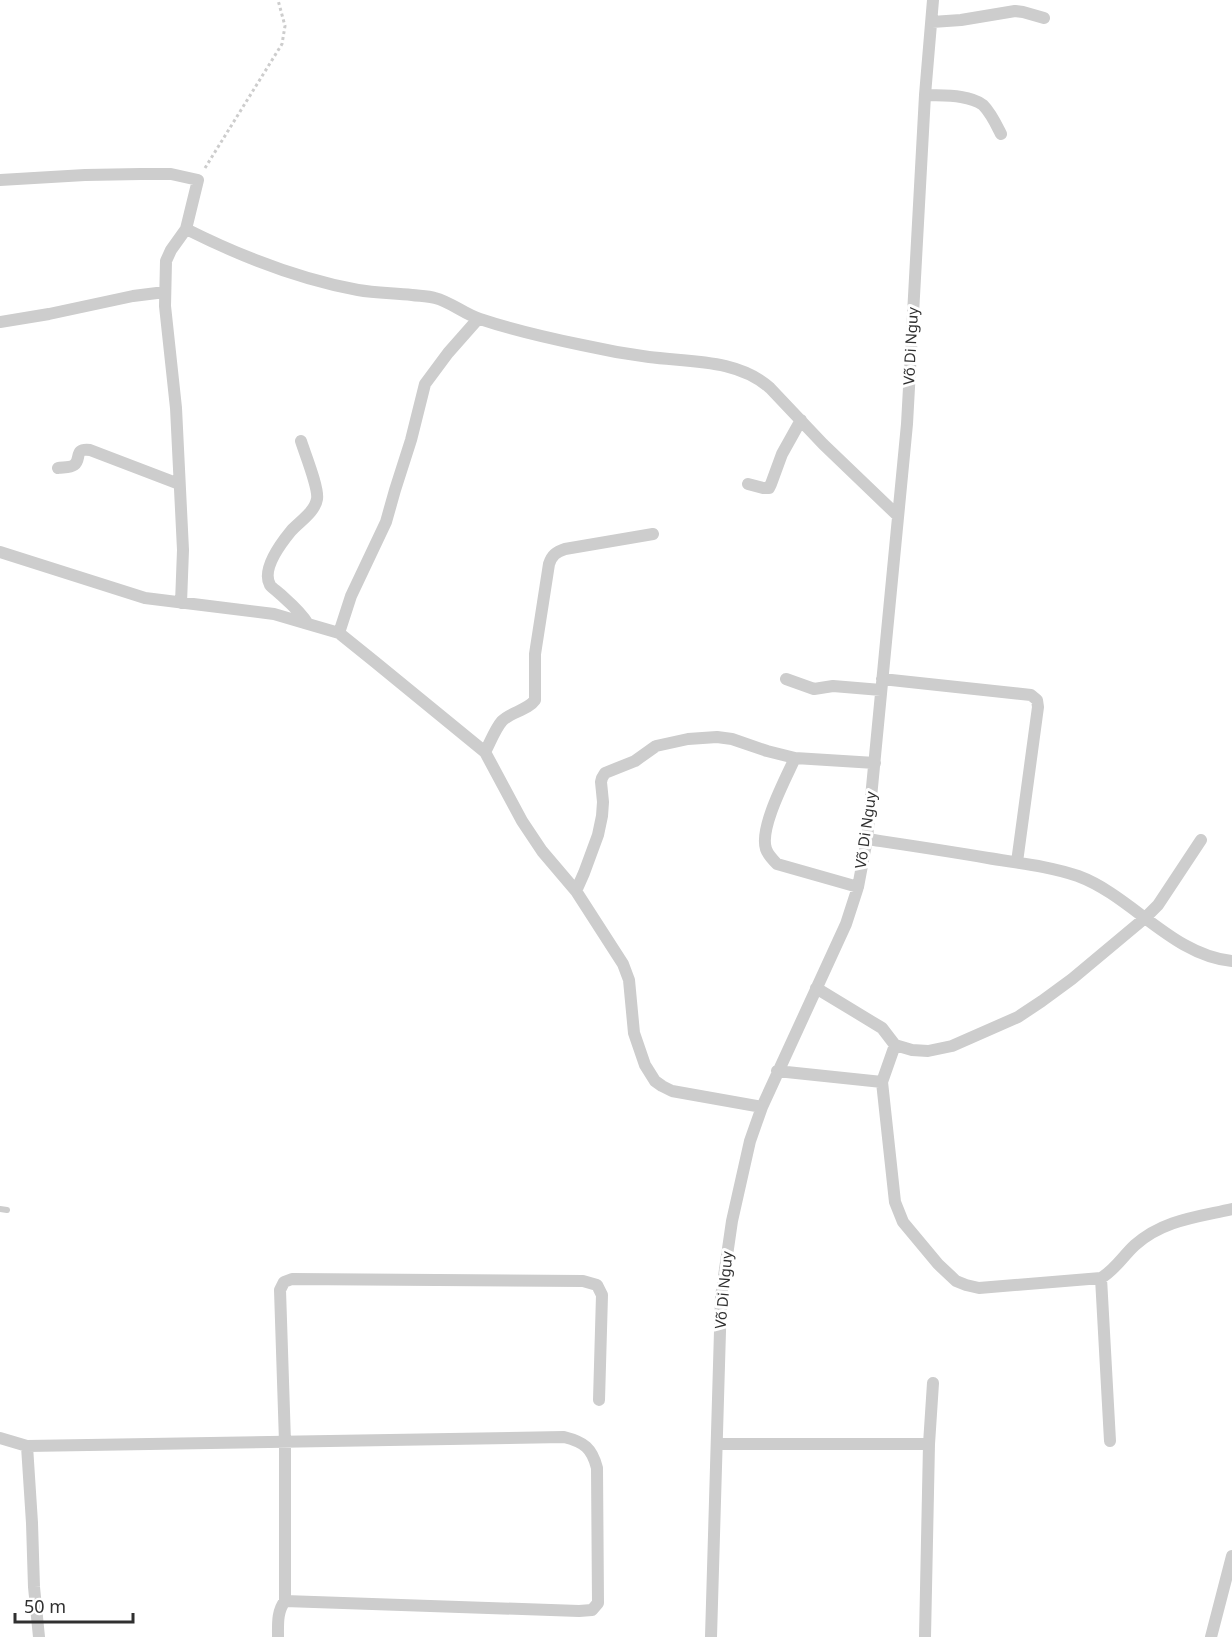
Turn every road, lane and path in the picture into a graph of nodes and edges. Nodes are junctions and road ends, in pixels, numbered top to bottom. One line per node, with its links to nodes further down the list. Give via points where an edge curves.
1 (278, 0): 8 (path, via 285,26 282,44)
2 (933, 0): 4 (street, Võ Di Nguy)
3 (1044, 18): 4 (street, via 1015,11)
4 (932, 22): 5 (street, Võ Di Nguy)
5 (925, 95): 6 (street, via 975,101 987,111); 18 (street, Võ Di Nguy, via 907,424)
6 (1001, 134)
7 (0, 180): 8 (street, via 171,174)
8 (198, 180): 9 (street)
9 (186, 229): 10 (street, via 166,261); 11 (street, via 303,277 360,290 433,297)
10 (165, 292): 12 (street); 16 (street)
11 (478, 318): 13 (street, via 594,348 745,371 762,381); 23 (street, via 425,384 386,522 351,596)
12 (0, 322)
13 (801, 420): 17 (street, via 769,488); 18 (street)
14 (301, 441): 22 (street, via 317,499 278,548 267,576 270,585)
15 (58, 468): 16 (street, via 74,465 84,449)
16 (179, 484): 21 (street)
17 (748, 484)
18 (897, 515): 25 (street, Võ Di Nguy)
19 (653, 534): 26 (street, via 565,549 551,557 535,654 535,700 501,722)
20 (0, 552): 21 (street, via 145,598)
21 (181, 603): 22 (street, via 274,614)
22 (308, 624): 23 (street)
23 (339, 633): 26 (street)
24 (786, 680): 25 (street, via 814,688)
25 (881, 685): 28 (street, Võ Di Nguy); 31 (street, via 1031,695 1037,700)
26 (485, 752): 33 (street, via 522,821)
27 (795, 758): 28 (street); 32 (street, via 767,826 765,848 777,864); 33 (street, via 732,739 703,738 656,746 635,761 605,773 598,836)
28 (875, 763): 29 (street, Võ Di Nguy)
29 (867, 839): 31 (street); 32 (street, Võ Di Nguy)
30 (1201, 840): 34 (street)
31 (1017, 862): 34 (street, via 1089,881)
32 (858, 887): 36 (street, Võ Di Nguy, via 846,924)
33 (576, 891): 40 (street, via 627,972 634,1033 655,1081 672,1091)
34 (1145, 918): 35 (street, via 1191,949); 37 (street, via 1072,979 1018,1017 952,1046 928,1051)
35 (1232, 961)
36 (816, 988): 37 (street, via 882,1028); 38 (street, Võ Di Nguy)
37 (896, 1045): 39 (street)
38 (777, 1071): 39 (street); 40 (street, Võ Di Nguy)
39 (882, 1082): 44 (street, via 895,1202 903,1222 956,1281 979,1288)
40 (762, 1107): 50 (street, Võ Di Nguy, via 732,1221 722,1287)
41 (0, 1209): 43 (lane)
42 (1232, 1209): 44 (street, via 1163,1226)
43 (8, 1210)
44 (1101, 1278): 49 (street)
45 (933, 1383): 51 (street)
46 (599, 1400): 48 (street, via 602,1295 597,1285 583,1281 292,1278 280,1290)
47 (0, 1438): 52 (street)
48 (285, 1442): 52 (street); 54 (street); 54 (street, via 564,1437 583,1443 592,1452 597,1468 598,1603 592,1610 579,1611)
49 (1110, 1442)
50 (718, 1444): 51 (street); 57 (street, Võ Di Nguy)
51 (929, 1444): 58 (street)
52 (27, 1446): 55 (street)
53 (1232, 1556): 59 (street)
54 (285, 1600): 56 (street, via 279,1613)
55 (39, 1637)
56 (278, 1637)
57 (711, 1637)
58 (925, 1637)
59 (1211, 1637)

